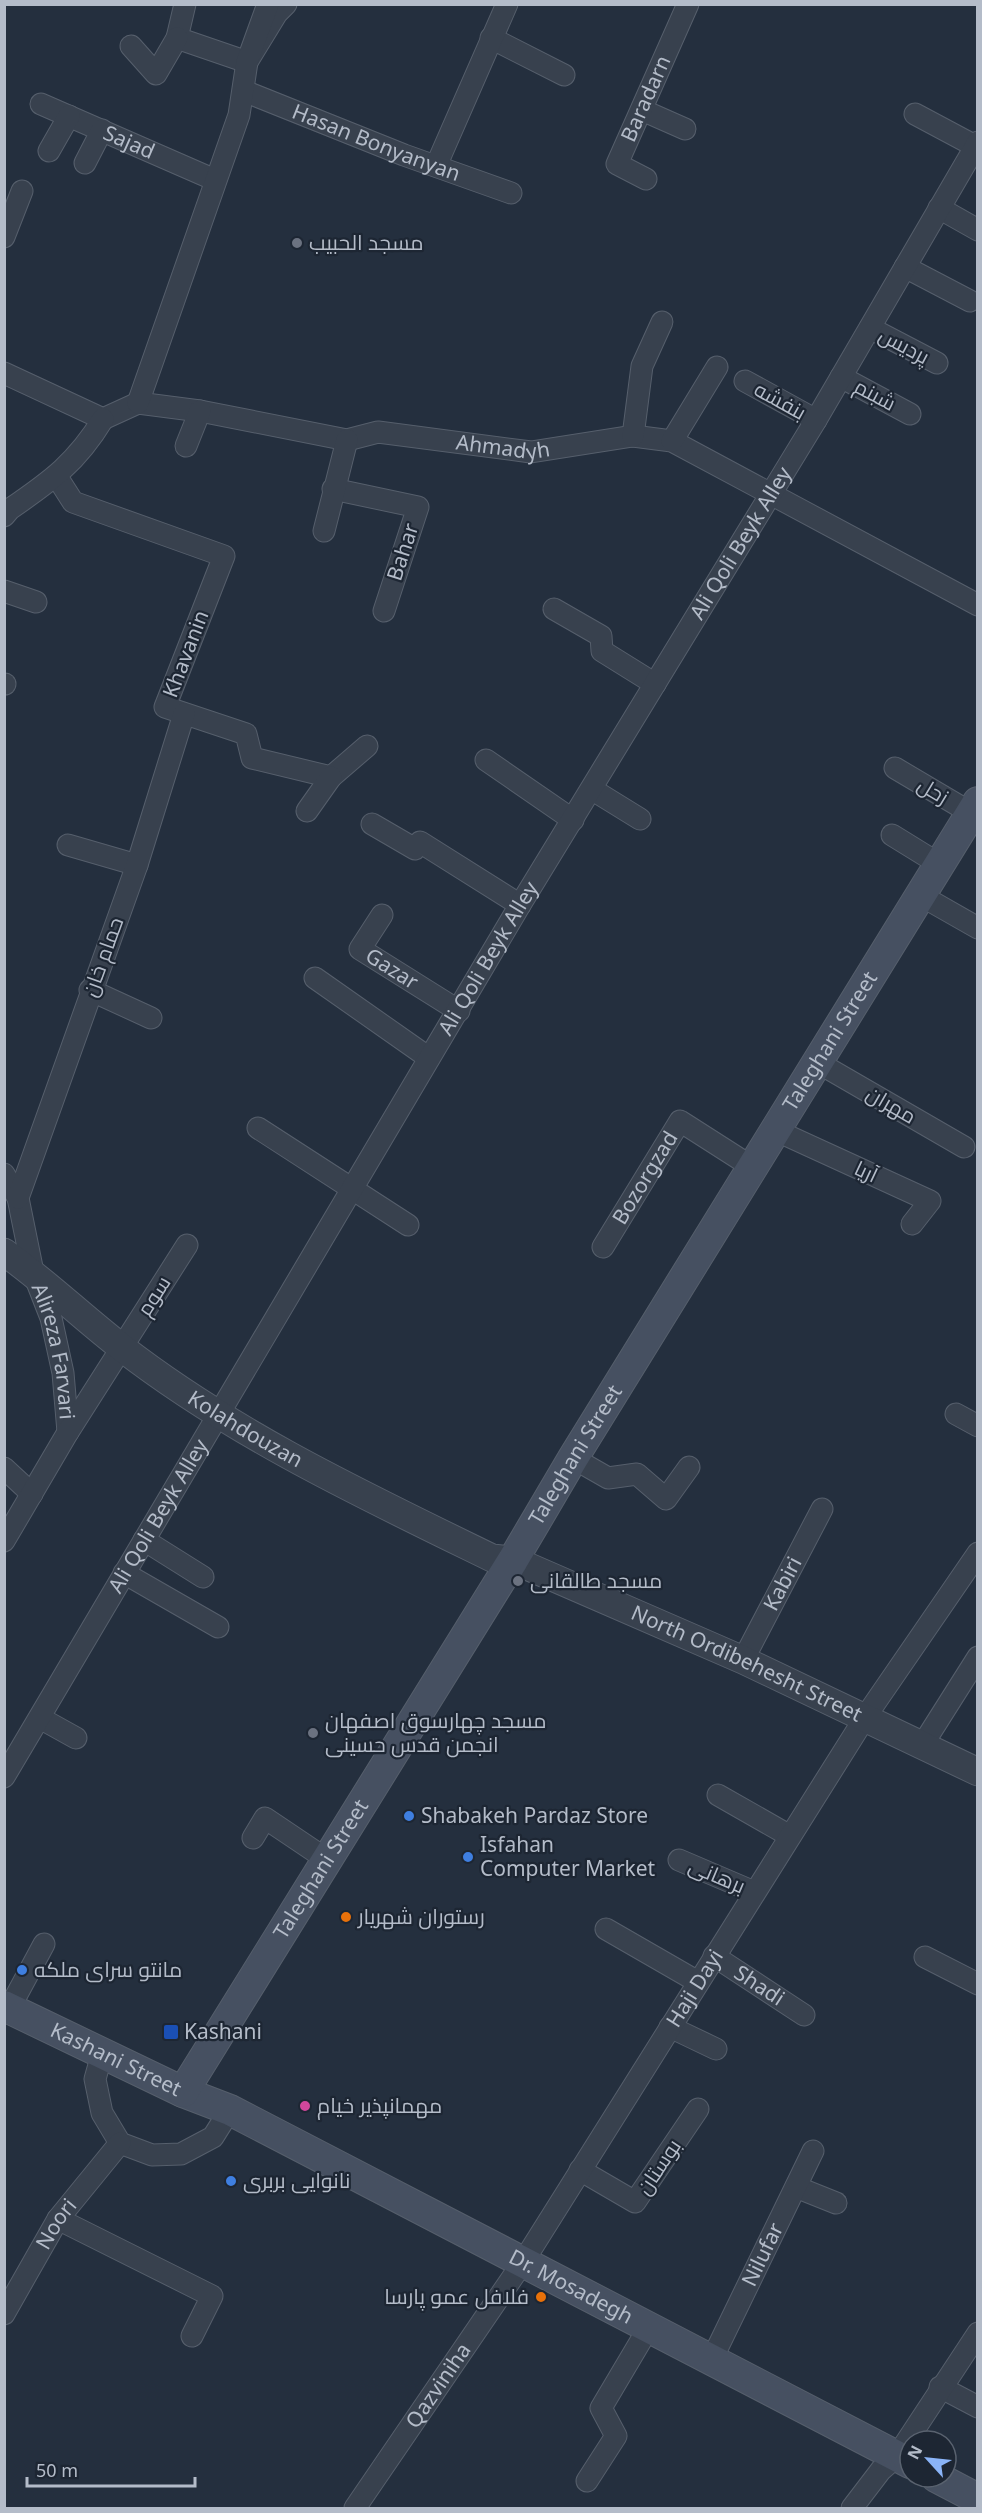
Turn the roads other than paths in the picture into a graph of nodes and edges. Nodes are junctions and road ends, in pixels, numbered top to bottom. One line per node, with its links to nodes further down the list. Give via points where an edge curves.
1 (185, 4): 6 (street)
2 (268, 4): 9 (street)
3 (286, 4): 9 (street)
4 (507, 4): 7 (street)
5 (688, 4): 13 (street, Baradarn)
6 (177, 38): 8 (street, via 156,74); 9 (street)
7 (491, 38): 10 (street); 21 (street)
8 (131, 46)
9 (247, 62): 11 (street)
10 (564, 75)
11 (244, 90): 21 (street, Hasan Bonyanyan); 23 (street)
12 (41, 104): 15 (street, Sajad)
13 (642, 110): 16 (street); 22 (street, Baradarn, via 617,164)
14 (915, 114): 18 (street)
15 (69, 116): 17 (street, Sajad); 19 (street)
16 (685, 129)
17 (102, 130): 20 (street); 23 (street, Sajad)
18 (976, 144): 26 (street, Ali Qoli Beyk Alley)
19 (48, 151)
20 (85, 163)
21 (436, 166): 25 (street, Hasan Bonyanyan)
22 (646, 179)
23 (215, 180): 38 (street)
24 (22, 191): 28 (street)
25 (511, 193)
26 (939, 208): 27 (street); 29 (street, Ali Qoli Beyk Alley)
27 (978, 230)
28 (4, 237)
29 (905, 267): 30 (street); 32 (street, Ali Qoli Beyk Alley)
30 (970, 301)
31 (662, 322): 43 (street, via 642,366)
32 (870, 328): 33 (street, پردیس); 36 (street, Ali Qoli Beyk Alley)
33 (937, 363)
34 (717, 367): 45 (street)
35 (4, 373): 41 (street)
36 (841, 377): 40 (street, شبنم); 42 (street, Ali Qoli Beyk Alley)
37 (745, 381): 42 (street, بنفشه)
38 (138, 403): 39 (street, Ahmadyh); 41 (street)
39 (200, 411): 44 (street, Ahmadyh); 46 (street)
40 (910, 414)
41 (103, 419): 47 (street, via 88,444)
42 (816, 420): 49 (street, Ali Qoli Beyk Alley)
43 (633, 436): 44 (street, Ahmadyh, via 531,452 378,432); 45 (street, Ahmadyh)
44 (347, 440): 48 (street)
45 (672, 441): 49 (street, Ahmadyh)
46 (186, 446)
47 (57, 477): 50 (street); 58 (street, Khavanin, via 73,502 224,556 165,707)
48 (333, 489): 51 (street); 56 (street, Bahar, via 418,507)
49 (772, 494): 54 (street, Ahmadyh); 57 (street, Ali Qoli Beyk Alley)
50 (4, 516)
51 (324, 531)
52 (4, 591): 53 (street)
53 (36, 602)
54 (978, 605)
55 (555, 609): 57 (street, via 601,636 602,651)
56 (384, 611)
57 (655, 684): 63 (street, Ali Qoli Beyk Alley)
58 (184, 714): 62 (street, Khavanin, via 246,734 252,758); 72 (street, حمام خان)
59 (367, 746): 62 (street)
60 (486, 760): 67 (street)
61 (895, 768): 64 (street, زحل)
62 (331, 777): 65 (street)
63 (593, 790): 66 (street); 67 (street, Ali Qoli Beyk Alley)
64 (974, 808): 71 (main road, Taleghani Street)
65 (308, 811)
66 (640, 819)
67 (573, 820): 74 (street, Ali Qoli Beyk Alley)
68 (372, 824): 74 (street, via 415,849 420,842)
69 (892, 835): 71 (street)
70 (68, 846): 72 (street)
71 (939, 864): 73 (main road, Taleghani Street)
72 (136, 866): 78 (street, حمام خان)
73 (921, 895): 76 (street); 82 (main road, Taleghani Street)
74 (520, 905): 79 (street, Ali Qoli Beyk Alley)
75 (382, 915): 79 (street, Gazar, via 360,949)
76 (978, 928)
77 (315, 978): 81 (street)
78 (90, 990): 80 (street); 89 (street, حمام خان)
79 (459, 1011): 81 (street, Ali Qoli Beyk Alley)
80 (151, 1018)
81 (429, 1058): 88 (street, Ali Qoli Beyk Alley)
82 (817, 1062): 84 (main road, Taleghani Street); 85 (street, مهران)
83 (258, 1128): 88 (street)
84 (775, 1130): 86 (main road, Taleghani Street); 90 (street, آریا, via 930,1201)
85 (964, 1147)
86 (752, 1167): 93 (street, Bozorgzad, via 680,1121); 101 (main road, Taleghani Street)
87 (4, 1174): 89 (street)
88 (352, 1190): 91 (street); 97 (street, Ali Qoli Beyk Alley)
89 (18, 1198): 95 (street, Alireza Farvari)
90 (912, 1224)
91 (408, 1225)
92 (188, 1245): 96 (street, سوم)
93 (603, 1247)
94 (4, 1252): 95 (street, Kolahdouzan)
95 (33, 1272): 96 (street, Kolahdouzan); 100 (street, Alireza Farvari, via 51,1318 63,1373)
96 (121, 1347): 97 (street, Kolahdouzan); 100 (street, Alireza Farvari)
97 (219, 1413): 106 (street, Ali Qoli Beyk Alley); 109 (street, Kolahdouzan, via 353,1490 492,1558)
98 (956, 1414): 99 (street)
99 (978, 1426)
100 (68, 1432): 104 (street, Alireza Farvari)
101 (573, 1458): 102 (street, via 608,1478 637,1474 666,1499); 109 (main road, Taleghani Street)
102 (689, 1467)
103 (4, 1468): 104 (street)
104 (32, 1494): 107 (street, Alireza Farvari)
105 (822, 1509): 114 (street, Kabiri)
106 (144, 1540): 110 (street, Ali Qoli Beyk Alley); 111 (street)
107 (4, 1541)
108 (978, 1552): 115 (street, Haji Dayi)
109 (513, 1560): 114 (street, North Ordibehesht Street); 124 (main road, Taleghani Street)
110 (124, 1573): 112 (street); 116 (street, Ali Qoli Beyk Alley)
111 (203, 1577)
112 (218, 1627)
113 (978, 1658): 118 (street)
114 (743, 1660): 115 (street, North Ordibehesht Street)
115 (866, 1716): 118 (street, North Ordibehesht Street); 122 (street, Haji Dayi)
116 (40, 1718): 117 (street); 120 (street, Ali Qoli Beyk Alley)
117 (76, 1738)
118 (923, 1744): 119 (street, North Ordibehesht Street)
119 (978, 1772)
120 (4, 1777)
121 (718, 1795): 122 (street)
122 (790, 1836): 126 (street, Haji Dayi)
123 (253, 1839): 124 (street, via 264,1818)
124 (326, 1859): 138 (main road, Taleghani Street)
125 (679, 1860): 126 (street, برهانی)
126 (754, 1892): 129 (street, Haji Dayi)
127 (606, 1929): 131 (street)
128 (44, 1944): 133 (street)
129 (714, 1956): 131 (street, Haji Dayi); 134 (street, Shadi)
130 (925, 1957): 132 (street)
131 (698, 1983): 135 (street, Haji Dayi)
132 (978, 1984)
133 (7, 2007): 137 (main road, Kashani Street)
134 (804, 2015)
135 (670, 2027): 136 (street); 143 (street, Haji Dayi)
136 (716, 2049)
137 (102, 2054): 138 (main road, Kashani Street); 141 (street, via 95,2079 97,2090 102,2113)
138 (178, 2100): 140 (main road, Kashani Street)
139 (698, 2109): 143 (street, بوستان, via 635,2202)
140 (230, 2110): 141 (street, via 213,2137 181,2154 152,2155); 147 (main road, Dr. Mosadegh)
141 (120, 2143): 146 (street, Noori)
142 (813, 2151): 144 (street, Nilufar)
143 (580, 2170): 147 (street, Haji Dayi)
144 (796, 2187): 145 (street); 152 (street, Nilufar)
145 (836, 2203)
146 (58, 2219): 148 (street, Noori); 151 (street, via 212,2296)
147 (523, 2262): 149 (main road, Dr. Mosadegh); 161 (street, Qazviniha)
148 (4, 2314)
149 (649, 2327): 152 (main road, Dr. Mosadegh); 158 (street, via 601,2408 616,2436)
150 (978, 2333): 153 (street)
151 (192, 2336)
152 (712, 2359): 156 (main road, Dr. Mosadegh)
153 (940, 2387): 154 (street); 155 (street)
154 (978, 2407)
155 (919, 2429)
156 (898, 2457)
157 (898, 2462): 162 (street, via 881,2470)
158 (587, 2481)
159 (958, 2489): 160 (main road)
160 (978, 2499)
161 (355, 2508)
162 (852, 2508)

